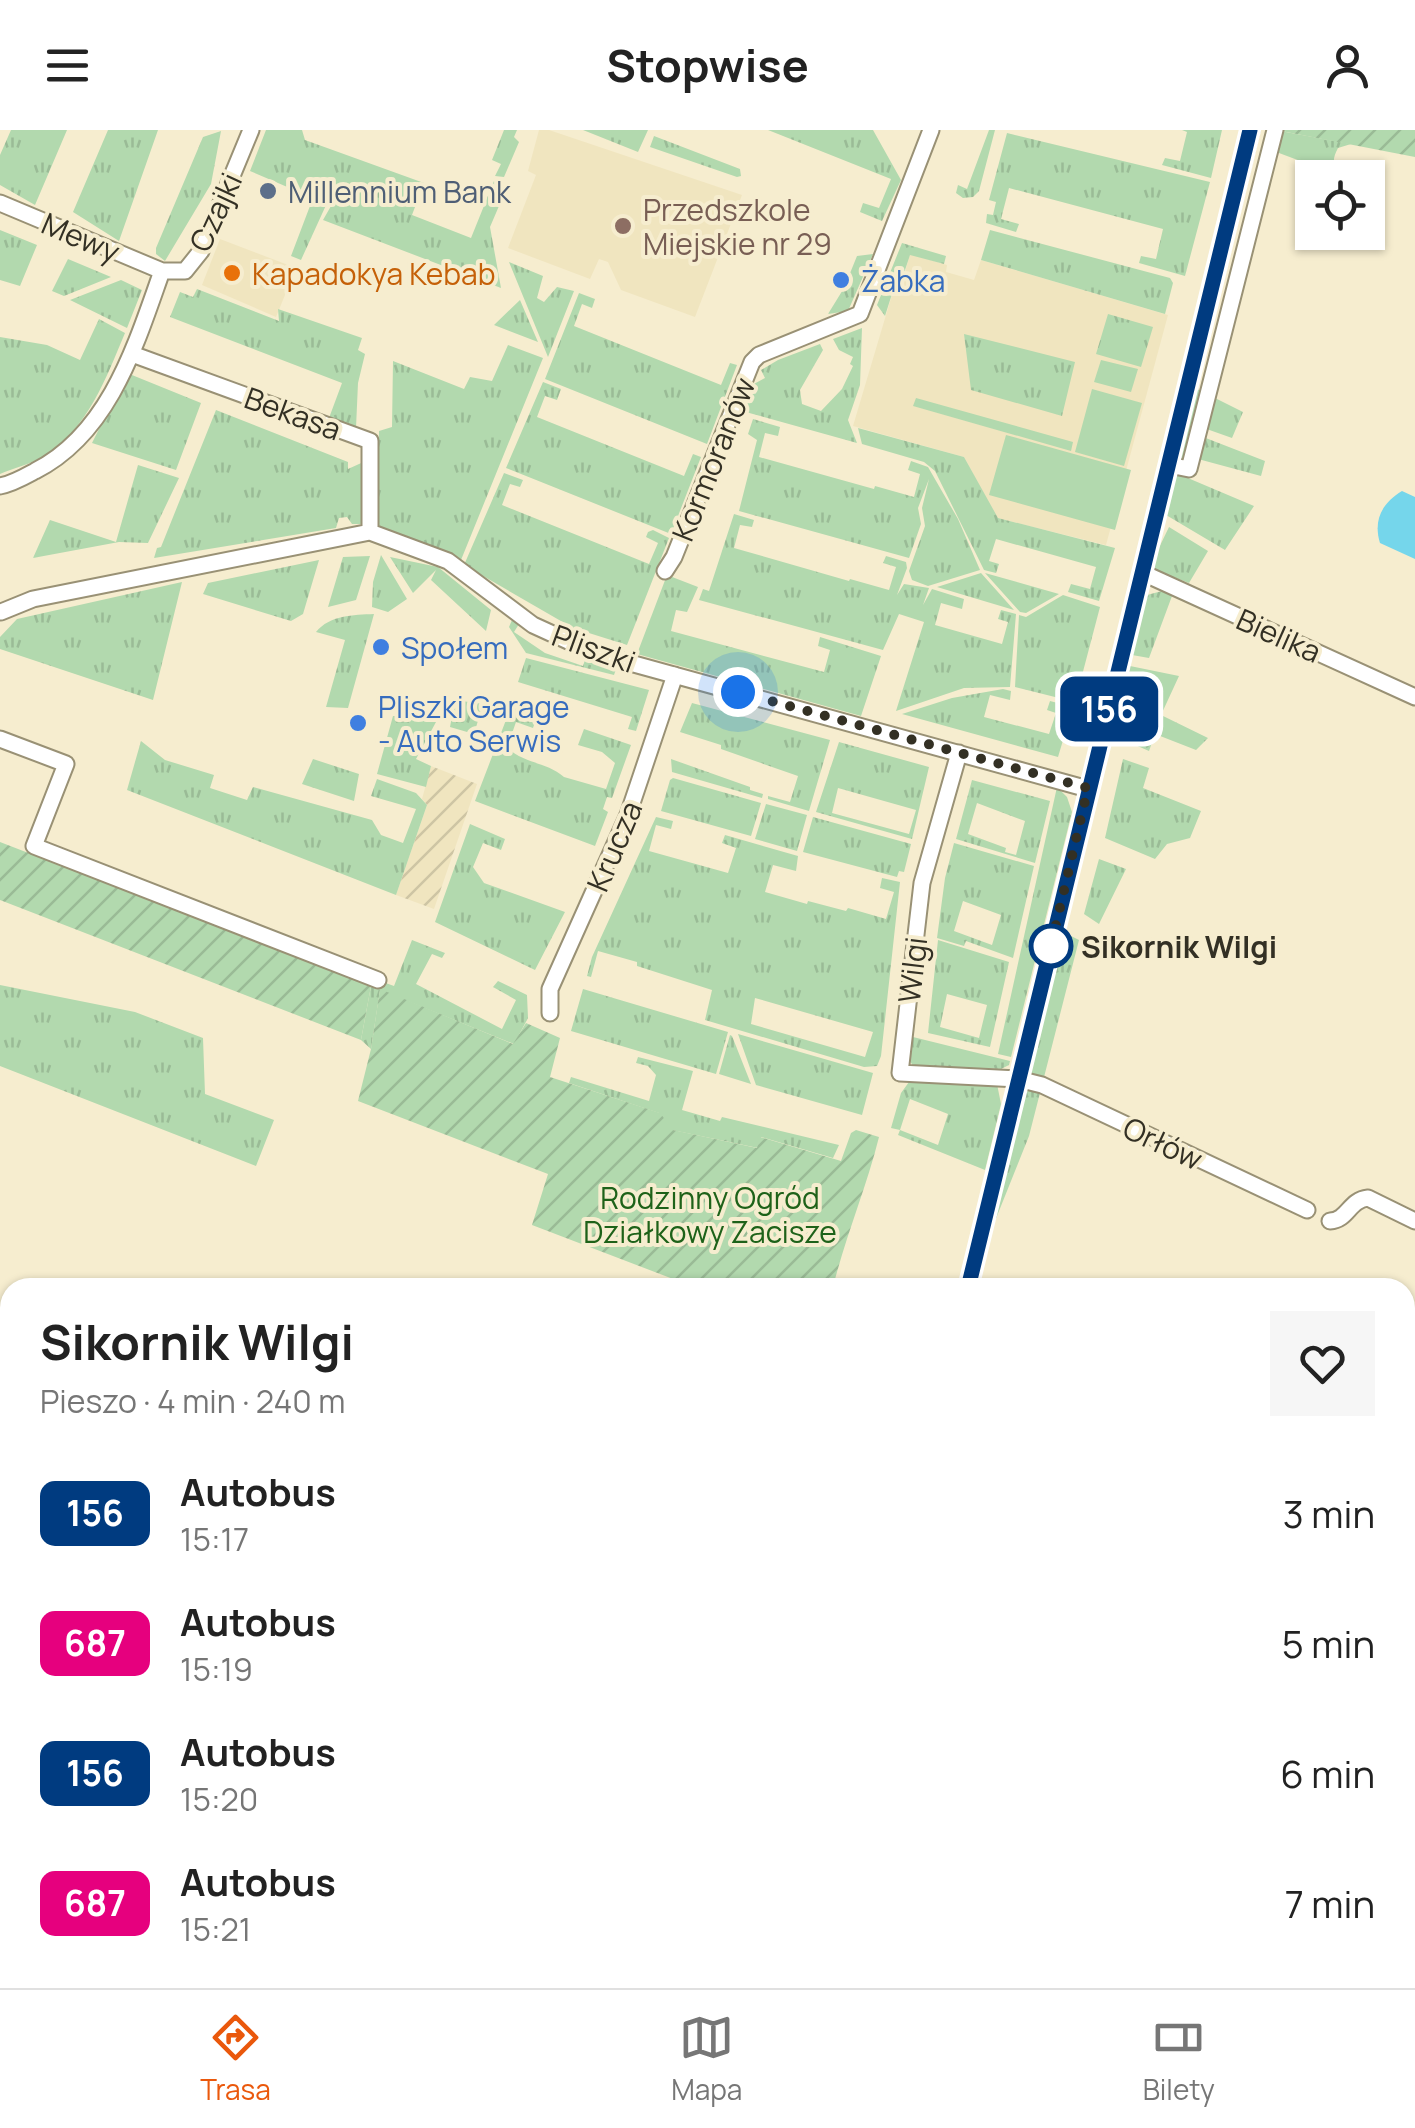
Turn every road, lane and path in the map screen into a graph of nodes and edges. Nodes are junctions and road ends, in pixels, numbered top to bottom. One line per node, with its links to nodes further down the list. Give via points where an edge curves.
1 (252, 130): 6 (street, Czajki, via 200,252 185,271)
2 (931, 130): 11 (street, Kormoranów, via 860,314 752,362)
3 (1250, 130): 8 (street)
4 (1275, 130): 8 (street, via 1190,469)
5 (0, 203): 6 (street, Mewy)
6 (162, 271): 7 (street)
7 (132, 354): 9 (street, via 92,427 46,466); 10 (street, Bekasa, via 370,441)
8 (1169, 465): 12 (street)
9 (0, 486)
10 (370, 532): 13 (street, via 33,599); 14 (street, Pliszki, via 448,561 533,625)
11 (665, 571)
12 (1142, 573): 15 (street, Bielika); 18 (street)
13 (0, 612)
14 (676, 675): 17 (street, Pliszki); 20 (street, Krucza, via 628,815 550,989)
15 (1415, 697)
16 (0, 740): 19 (street, via 66,764 34,846)
17 (959, 753): 18 (street, Pliszki); 21 (street, Wilgi, via 922,883 900,1073)
18 (1088, 788): 21 (street)
19 (378, 980)
20 (550, 1013)
21 (1018, 1079): 22 (street, Orłów); 25 (street)
22 (1307, 1210)
23 (1330, 1221): 24 (street, via 1368,1198)
24 (1415, 1221)
25 (970, 1278)

